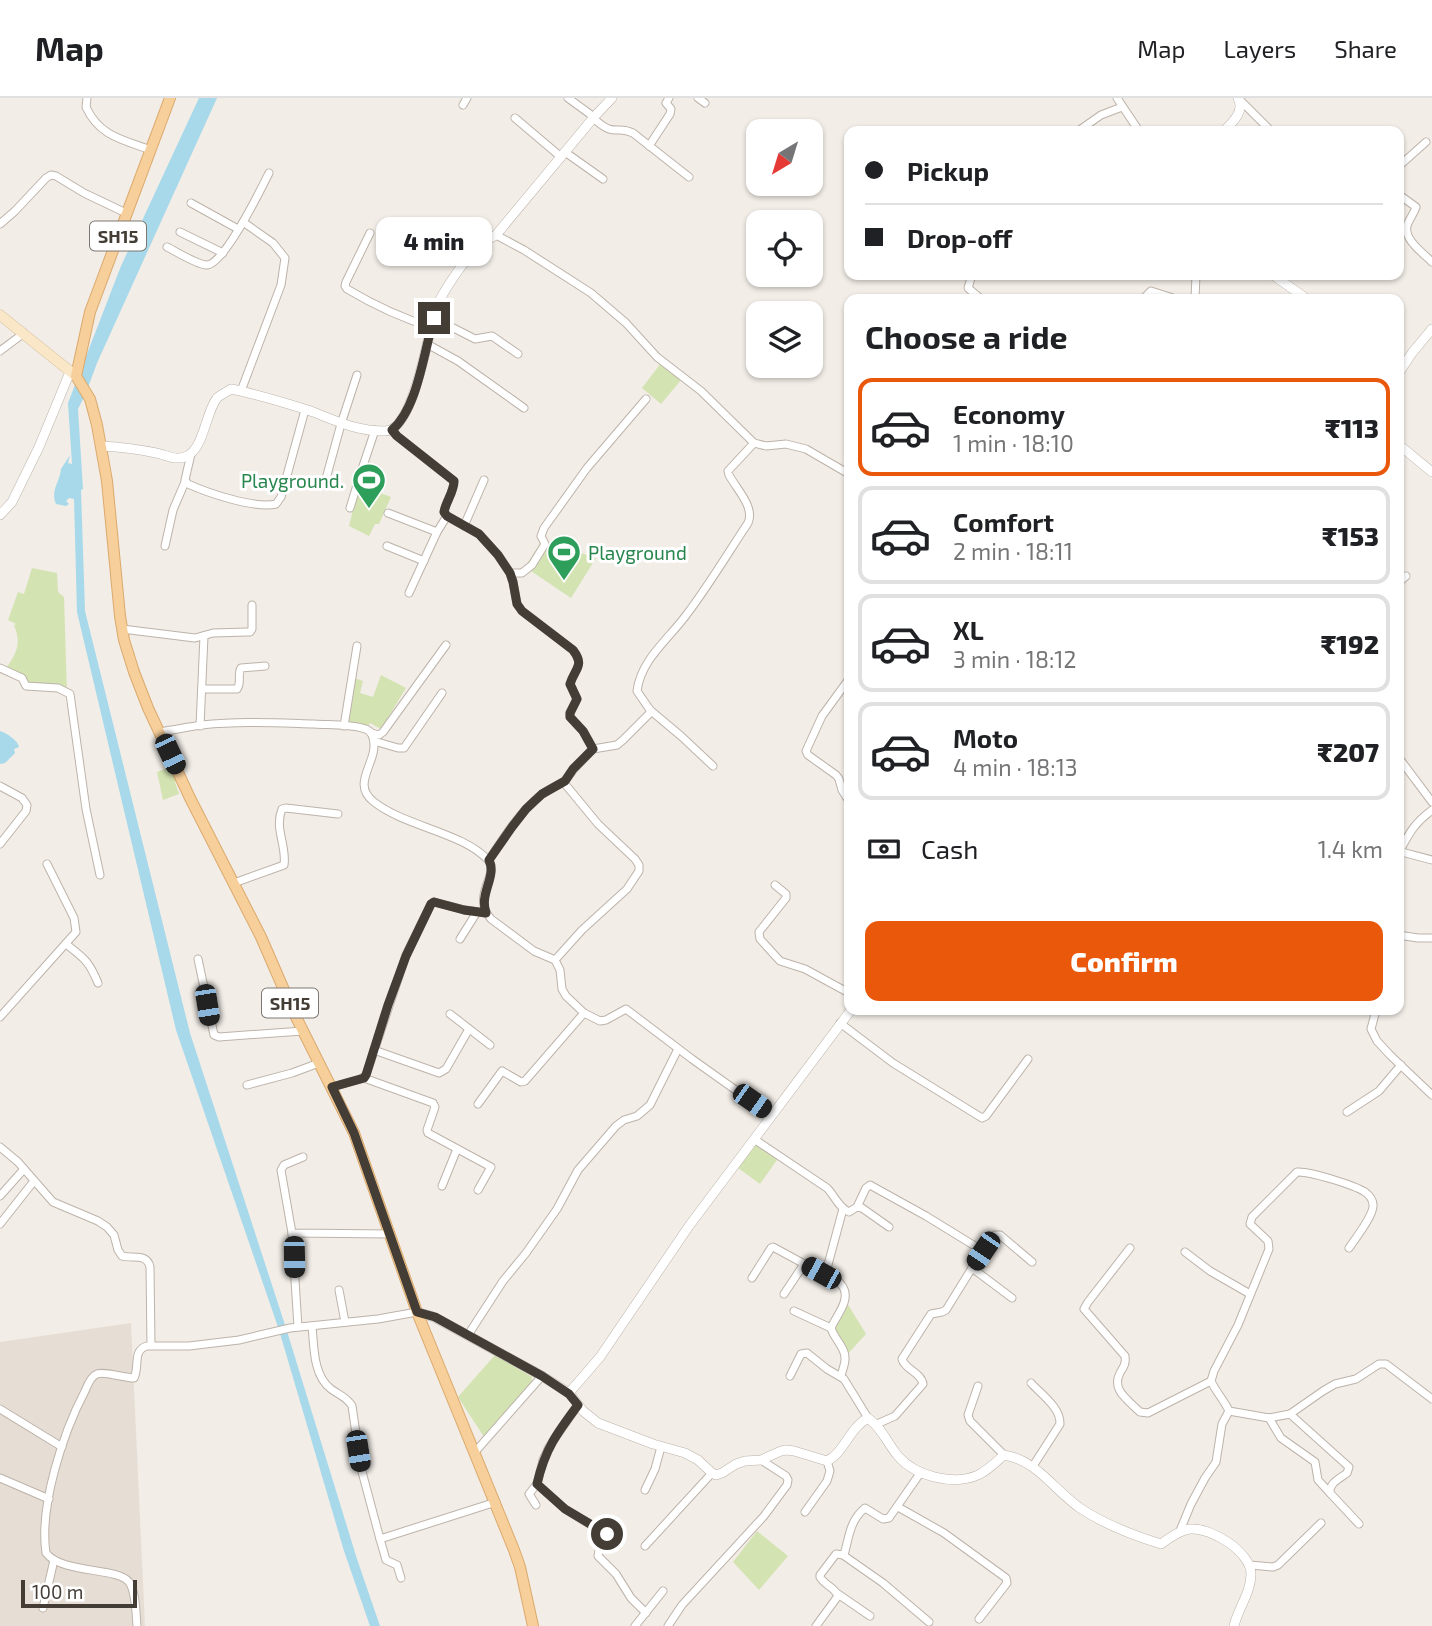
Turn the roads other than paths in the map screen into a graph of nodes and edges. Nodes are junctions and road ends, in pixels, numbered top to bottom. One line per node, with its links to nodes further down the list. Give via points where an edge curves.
1 (87, 98): 17 (street, via 86,107 100,129)
2 (170, 98): 17 (main road, SH15)
3 (568, 98): 9 (street)
4 (612, 98): 9 (street)
5 (669, 98): 16 (street, via 670,114)
6 (1116, 98): 8 (street)
7 (1239, 100): 13 (street, via 1241,110); 14 (street)
8 (1122, 107): 11 (street); 12 (street)
9 (593, 117): 16 (street, via 612,130 633,133); 18 (street)
10 (514, 118): 18 (street)
11 (1085, 126)
12 (1135, 126)
13 (1228, 126)
14 (1266, 126)
15 (1426, 142): 19 (street)
16 (649, 146): 21 (street)
17 (151, 150): 25 (main road, SH15)
18 (563, 154): 22 (street); 30 (street)
19 (1404, 162)
20 (269, 173): 27 (street)
21 (690, 177)
22 (603, 179)
23 (1404, 198): 33 (street, via 1416,207 1407,225 1408,235)
24 (191, 203): 27 (street)
25 (126, 213): 26 (street, via 51,176); 46 (main road, SH15)
26 (0, 224)
27 (240, 226): 32 (street); 48 (street, via 273,243 285,258 283,280)
28 (180, 232): 32 (street)
29 (370, 233): 39 (street, via 345,282 347,289 408,320)
30 (496, 235): 39 (street, via 463,264); 55 (street, via 591,293)
31 (167, 247): 32 (street, via 208,266)
32 (223, 253)
33 (1431, 260)
34 (971, 280): 36 (street, via 968,289)
35 (1280, 280): 37 (street)
36 (974, 294)
37 (1300, 294)
38 (0, 315): 41 (main road)
39 (432, 322): 42 (street); 44 (street, via 475,339 492,336)
40 (1432, 329): 45 (street)
41 (24, 333): 43 (street); 46 (main road)
42 (427, 344): 50 (street); 54 (street, via 407,411)
43 (0, 351)
44 (517, 354)
45 (1404, 365)
46 (73, 374): 56 (main road, SH15, via 90,399); 66 (street, via 12,502)
47 (357, 375): 52 (street)
48 (241, 391): 51 (street); 58 (street, via 231,389 218,397)
49 (646, 399): 73 (street, via 544,528 545,544 532,565 522,573)
50 (524, 408)
51 (305, 410): 52 (street); 62 (street, via 276,504 241,502)
52 (341, 424): 53 (street); 63 (street)
53 (375, 430): 54 (street); 64 (street)
54 (392, 430): 67 (street, via 454,481 444,512)
55 (754, 443): 59 (street, via 806,449); 85 (street, via 728,471 751,516 685,617 650,658 637,694)
56 (101, 446): 58 (street, via 178,458); 76 (main road, SH15)
57 (1404, 449): 60 (street)
58 (191, 454): 62 (street)
59 (844, 471)
60 (1432, 472)
61 (484, 480): 68 (street)
62 (185, 481): 70 (street)
63 (324, 486)
64 (350, 508)
65 (388, 513): 69 (street)
66 (0, 515)
67 (447, 516): 68 (street); 69 (street)
68 (464, 526): 73 (street, via 485,540)
69 (437, 532): 72 (street)
70 (165, 546)
71 (387, 546): 72 (street)
72 (424, 561): 74 (street)
73 (510, 573): 90 (street, via 522,611 579,658 570,684 577,699 570,717)
74 (409, 593)
75 (252, 605): 77 (street, via 250,632)
76 (122, 629): 77 (street); 88 (main road, SH15, via 134,673)
77 (204, 636): 83 (street)
78 (446, 645): 89 (street, via 382,734)
79 (358, 646): 87 (street)
80 (265, 666): 83 (street, via 242,668 237,689)
81 (0, 668): 105 (street, via 22,678 26,686 58,688 70,694)
82 (844, 685): 95 (street, via 827,706 806,751 836,775)
83 (202, 689): 86 (street)
84 (442, 693): 89 (street, via 404,748)
85 (650, 710): 90 (street, via 617,745); 92 (street)
86 (200, 726): 87 (street); 88 (street)
87 (344, 726): 89 (street, via 364,728)
88 (159, 732): 106 (main road, SH15)
89 (373, 737): 102 (street, via 373,757 364,775 364,788 372,801 395,816 466,844)
90 (593, 749): 93 (street)
91 (1404, 765): 96 (street)
92 (713, 766)
93 (565, 781): 102 (street, via 526,809); 115 (street, via 598,824 635,859 639,871 627,889)
94 (0, 786): 100 (street, via 27,805)
95 (844, 793)
96 (1432, 802)
97 (1432, 810): 99 (street, via 1418,820)
98 (338, 814): 106 (street, via 282,809 279,829 284,865)
99 (1405, 840)
100 (0, 844)
101 (1404, 853): 103 (street)
102 (489, 860): 109 (street, via 492,871 483,897)
103 (1432, 860)
104 (47, 864): 113 (street, via 76,924 76,932)
105 (100, 875)
106 (234, 883): 125 (main road, SH15)
107 (775, 885): 117 (street, via 786,898 759,932 760,939 780,961)
108 (477, 912): 109 (street); 112 (street); 128 (street, via 431,904 406,956)
109 (486, 913): 115 (street, via 534,951)
110 (1404, 936): 111 (street)
111 (1432, 938)
112 (460, 939)
113 (66, 944): 116 (street, via 86,959); 122 (street)
114 (198, 959): 125 (street, via 214,1035)
115 (555, 960): 118 (street, via 562,989)
116 (98, 983)
117 (844, 990)
118 (584, 1013): 127 (street, via 600,1021 626,1009); 138 (street, via 525,1080 502,1071)
119 (450, 1014): 124 (street)
120 (847, 1015): 123 (street)
121 (1375, 1015): 131 (street, via 1371,1029 1377,1041)
122 (0, 1017)
123 (840, 1023): 129 (street, via 884,1057 982,1118); 140 (street)
124 (470, 1029): 126 (street); 128 (street, via 439,1073)
125 (303, 1031): 130 (main road, SH15)
126 (490, 1045)
127 (678, 1049): 140 (street); 175 (street, via 650,1105 616,1126 586,1160)
128 (374, 1050): 132 (street)
129 (1028, 1059)
130 (319, 1063): 134 (street); 135 (main road, SH15)
131 (1401, 1065): 136 (street); 139 (street, via 1379,1091)
132 (364, 1078): 135 (street); 143 (street, via 432,1102 435,1107 428,1133)
133 (1432, 1082): 136 (street)
134 (247, 1085)
135 (332, 1087): 155 (main road, SH15, via 354,1133)
136 (1425, 1089): 137 (street)
137 (1432, 1095)
138 (478, 1104)
139 (1347, 1112)
140 (772, 1115): 141 (street)
141 (754, 1139): 151 (street, via 827,1188); 183 (street)
142 (0, 1146): 145 (street)
143 (457, 1149): 147 (street); 148 (street, via 491,1167)
144 (303, 1157): 154 (street, via 281,1170)
145 (24, 1169): 146 (street); 149 (street)
146 (34, 1181): 152 (street); 176 (street, via 53,1202 107,1227 122,1256 148,1261)
147 (442, 1186)
148 (478, 1190)
149 (0, 1196)
150 (857, 1207): 151 (street, via 849,1212); 153 (street); 158 (street, via 870,1185)
151 (843, 1209): 163 (street)
152 (0, 1224)
153 (889, 1227)
154 (292, 1233): 155 (street); 173 (street)
155 (390, 1234): 170 (main road, SH15)
156 (1130, 1248): 180 (street, via 1085,1306 1125,1356 1116,1384 1119,1390 1143,1414)
157 (1349, 1248): 167 (street, via 1372,1212 1371,1198 1350,1186 1297,1172 1249,1221 1269,1245)
158 (983, 1251): 160 (street, via 1000,1235); 162 (street)
159 (1185, 1252): 167 (street)
160 (1032, 1262)
161 (804, 1264): 163 (street, via 821,1273); 164 (street, via 774,1247); 166 (street)
162 (972, 1268): 168 (street); 191 (street, via 946,1310 931,1314 902,1359 923,1384 895,1416)
163 (827, 1270): 174 (street, via 843,1287 846,1299)
164 (752, 1278)
165 (339, 1290): 171 (street)
166 (784, 1294)
167 (1250, 1294): 180 (street)
168 (1012, 1298)
169 (794, 1311): 174 (street)
170 (417, 1312): 171 (street); 175 (street); 194 (main road, SH15)
171 (345, 1322): 172 (street)
172 (312, 1326): 173 (street); 213 (street, via 319,1374 352,1406 361,1468)
173 (294, 1328): 176 (street, via 253,1338)
174 (831, 1328): 179 (street, via 844,1352)
175 (468, 1335): 177 (street)
176 (151, 1346): 192 (street, via 139,1350 134,1378 94,1376)
177 (542, 1376): 183 (street); 194 (street)
178 (790, 1376): 179 (street, via 804,1352)
179 (841, 1376): 189 (street)
180 (1211, 1381): 187 (street)
181 (1031, 1383): 198 (street, via 1061,1419)
182 (978, 1386): 195 (street, via 970,1421)
183 (569, 1394): 185 (street)
184 (1432, 1399): 188 (street, via 1386,1364 1379,1364 1356,1379 1335,1384)
185 (578, 1405): 193 (street, via 598,1423); 202 (street, via 545,1454)
186 (0, 1409): 192 (street)
187 (1229, 1411): 190 (street); 212 (street, via 1222,1424 1216,1462)
188 (1290, 1414): 190 (street); 204 (street, via 1349,1467 1332,1484)
189 (867, 1418): 191 (street); 197 (street)
190 (1269, 1418): 204 (street, via 1282,1438 1315,1462 1318,1480)
191 (877, 1424): 199 (street, via 900,1459)
192 (62, 1447): 205 (street)
193 (661, 1447): 200 (street, via 693,1456); 203 (street)
194 (475, 1452): 206 (main road, SH15)
195 (1004, 1455): 198 (street); 199 (street, via 979,1474 964,1478)
196 (761, 1460): 197 (street, via 786,1450); 200 (street); 229 (street, via 786,1476 787,1485)
197 (827, 1461): 209 (street, via 827,1481)
198 (1033, 1466): 212 (street, via 1078,1507 1126,1533 1161,1544)
199 (921, 1472): 208 (street)
200 (712, 1473): 214 (street)
201 (0, 1478): 205 (street)
202 (537, 1484): 207 (street, via 529,1494); 222 (street, via 565,1509 609,1536 598,1556)
203 (645, 1490)
204 (1330, 1493): 211 (street)
205 (49, 1499): 216 (street, via 46,1546)
206 (496, 1502): 213 (street); 227 (main road, SH15, via 520,1567)
207 (536, 1505)
208 (898, 1507): 215 (street, via 887,1520 864,1509 852,1524); 224 (street, via 944,1533 1006,1578 1007,1583)
209 (805, 1512)
210 (1321, 1523): 217 (street, via 1278,1565)
211 (1359, 1524)
212 (1179, 1533): 217 (street, via 1189,1529 1219,1536)
213 (380, 1539): 218 (street, via 386,1560 397,1565)
214 (645, 1546)
215 (843, 1555): 220 (street, via 836,1553 820,1577); 225 (street)
216 (54, 1560): 221 (street); 226 (street, via 127,1580)
217 (1250, 1565): 231 (street, via 1248,1591)
218 (401, 1578)
219 (663, 1591): 222 (street)
220 (838, 1594): 223 (street); 230 (street)
221 (43, 1608)
222 (646, 1613): 228 (street)
223 (870, 1616)
224 (979, 1619)
225 (929, 1622)
226 (138, 1626)
227 (533, 1626)
228 (635, 1626)
229 (668, 1626)
230 (817, 1626)
231 (1234, 1626)

